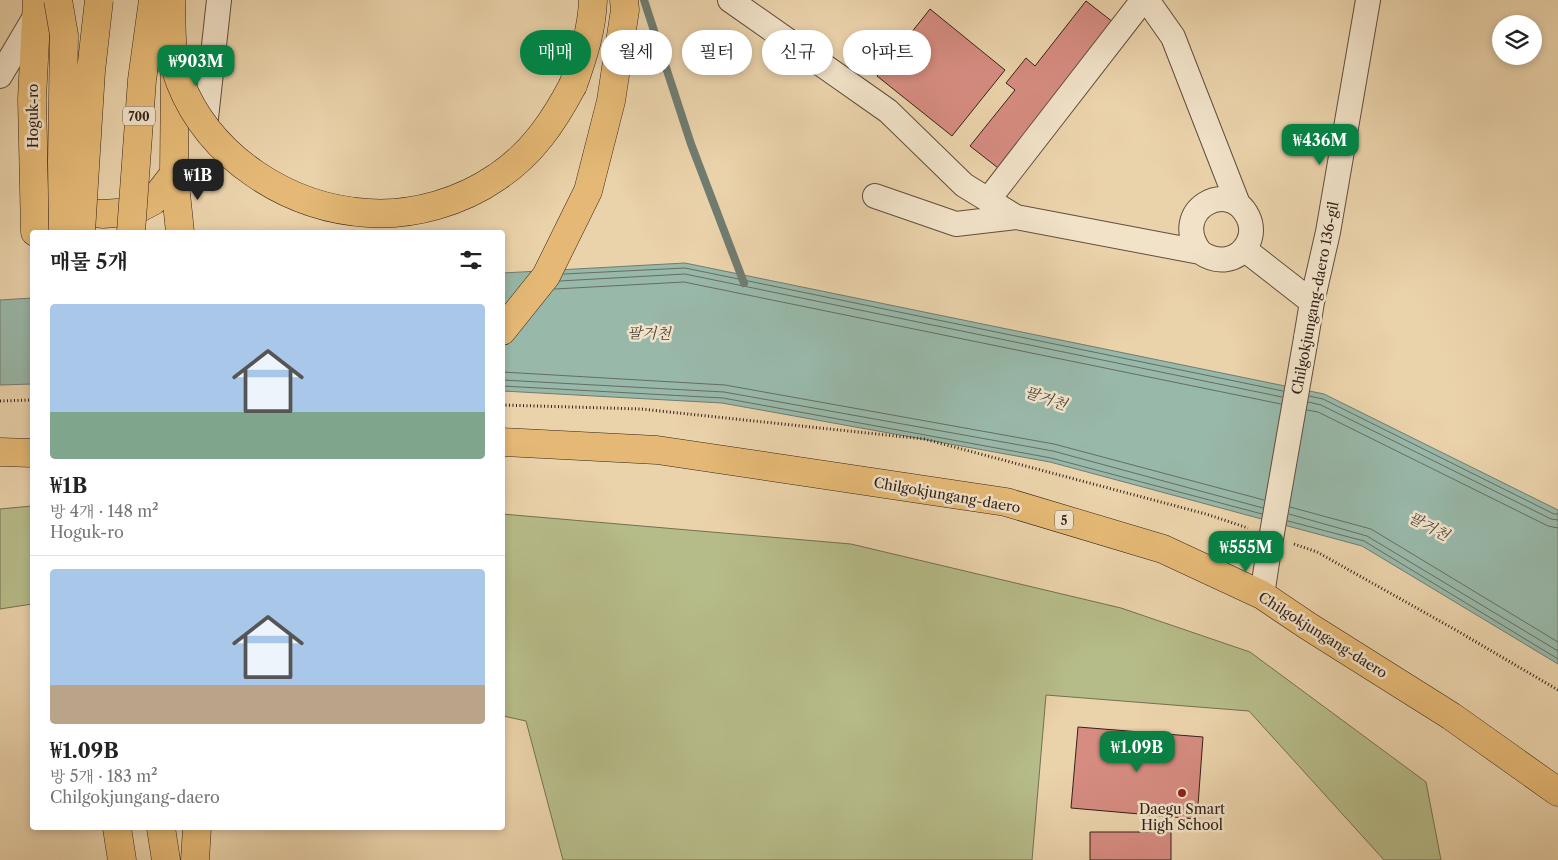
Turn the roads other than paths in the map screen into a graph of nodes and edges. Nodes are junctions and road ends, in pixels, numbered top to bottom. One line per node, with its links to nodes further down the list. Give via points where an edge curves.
1 (58, 0): 22 (main road, bridge, via 64,35)
2 (98, 0): 23 (main road, bridge)
3 (153, 0): 24 (main road, 700, bridge, via 141,98)
4 (171, 0): 14 (main road, bridge, via 172,51 180,80 190,104)
5 (176, 0): 16 (main road)
6 (219, 0): 14 (street)
7 (593, 0): 14 (main road, bridge, via 592,18 574,85 539,140 498,177 436,206 369,214 302,199 252,172)
8 (624, 0): 29 (main road, via 610,101 588,191 546,276)
9 (730, 0): 18 (street, via 888,111 964,185)
10 (1145, 0): 18 (street); 19 (street, via 1173,38)
11 (1368, 0): 28 (street, Chilgokjungang-daero 136-gil, via 1328,232)
12 (36, 7): 13 (street); 15 (main road, Hoguk-ro)
13 (0, 76)
14 (206, 126)
15 (32, 155): 16 (main road, via 61,198 80,211 102,214 132,212 153,201); 21 (main road, Hoguk-ro)
16 (174, 174): 25 (main road)
17 (875, 196): 20 (street, via 956,224)
18 (988, 200): 20 (street)
19 (1238, 204): 26 (street, via 1250,220 1252,230); 27 (street, via 1218,199 1200,208 1190,225 1194,244)
20 (1016, 217): 27 (street)
21 (35, 230)
22 (63, 230)
23 (80, 230)
24 (131, 230)
25 (180, 230)
26 (1244, 250): 27 (street, via 1227,260 1208,258); 28 (street)
27 (1200, 252)
28 (1312, 302): 33 (street, Chilgokjungang-daero 136-gil, bridge)
29 (505, 327)
30 (505, 442): 33 (main road, Chilgokjungang-daero / 5, via 658,450 1006,502 1163,549)
31 (0, 452): 32 (main road)
32 (30, 453)
33 (1262, 595): 34 (main road, Chilgokjungang-daero / 5, via 1451,716)
34 (1558, 792)
35 (117, 830): 38 (main road)
36 (161, 830): 39 (main road)
37 (197, 830): 40 (main road)
38 (122, 860)
39 (166, 860)
40 (195, 860)

